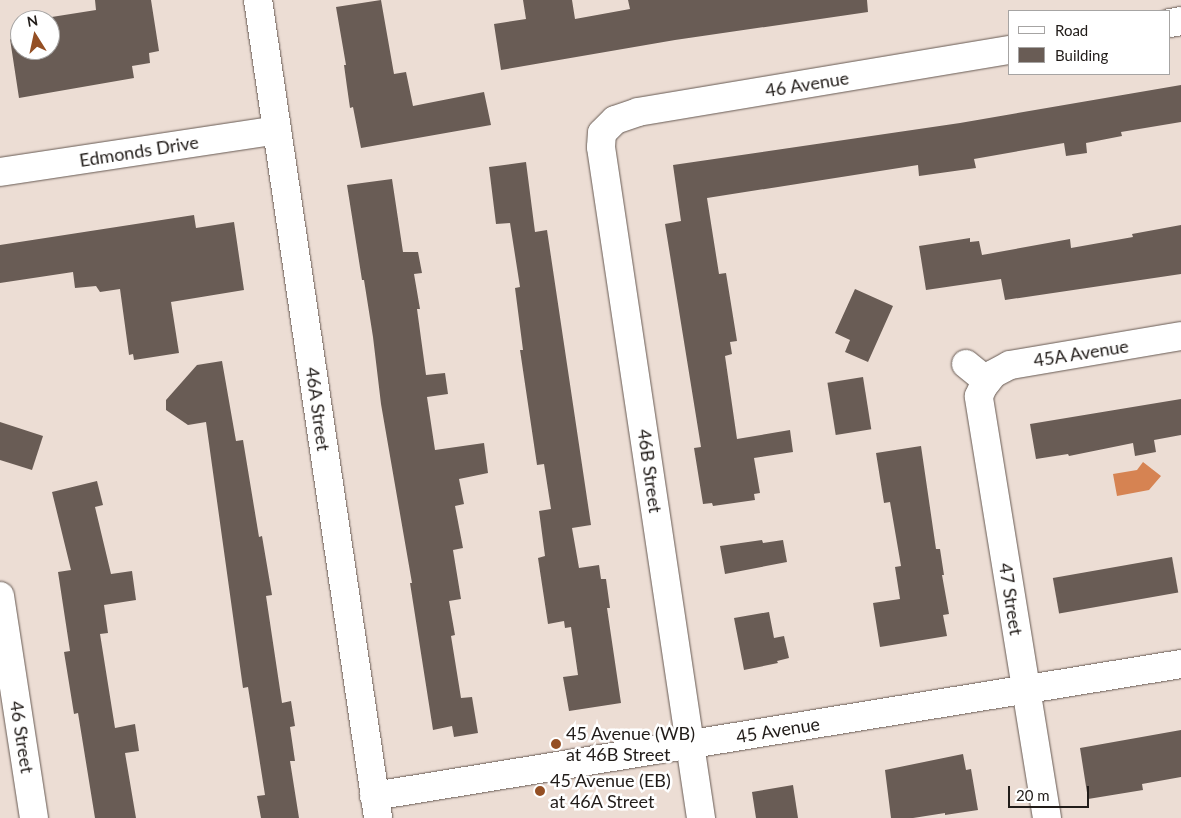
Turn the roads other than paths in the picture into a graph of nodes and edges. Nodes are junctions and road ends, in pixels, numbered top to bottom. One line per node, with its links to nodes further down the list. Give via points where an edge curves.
1 (258, 0): 4 (street, 46A Street)
2 (1008, 50): 3 (street, 46 Avenue, via 638,112 620,117)
3 (608, 126): 12 (street, 46B Street, via 602,133 601,147)
4 (277, 130): 5 (street, Edmonds Drive); 13 (street, 46A Street)
5 (0, 172)
6 (1181, 336): 8 (street, 45A Avenue, via 1010,365)
7 (966, 364): 8 (street)
8 (986, 381): 11 (street, 47 Street, via 979,396 979,405)
9 (0, 596): 14 (street, 46 Street)
10 (1181, 664): 11 (street, 45 Avenue)
11 (1026, 689): 12 (street, 45 Avenue); 16 (street, 47 Street)
12 (690, 744): 13 (street, 45 Avenue); 15 (street, 46B Street)
13 (376, 807)
14 (34, 818)
15 (700, 818)
16 (1047, 818)

